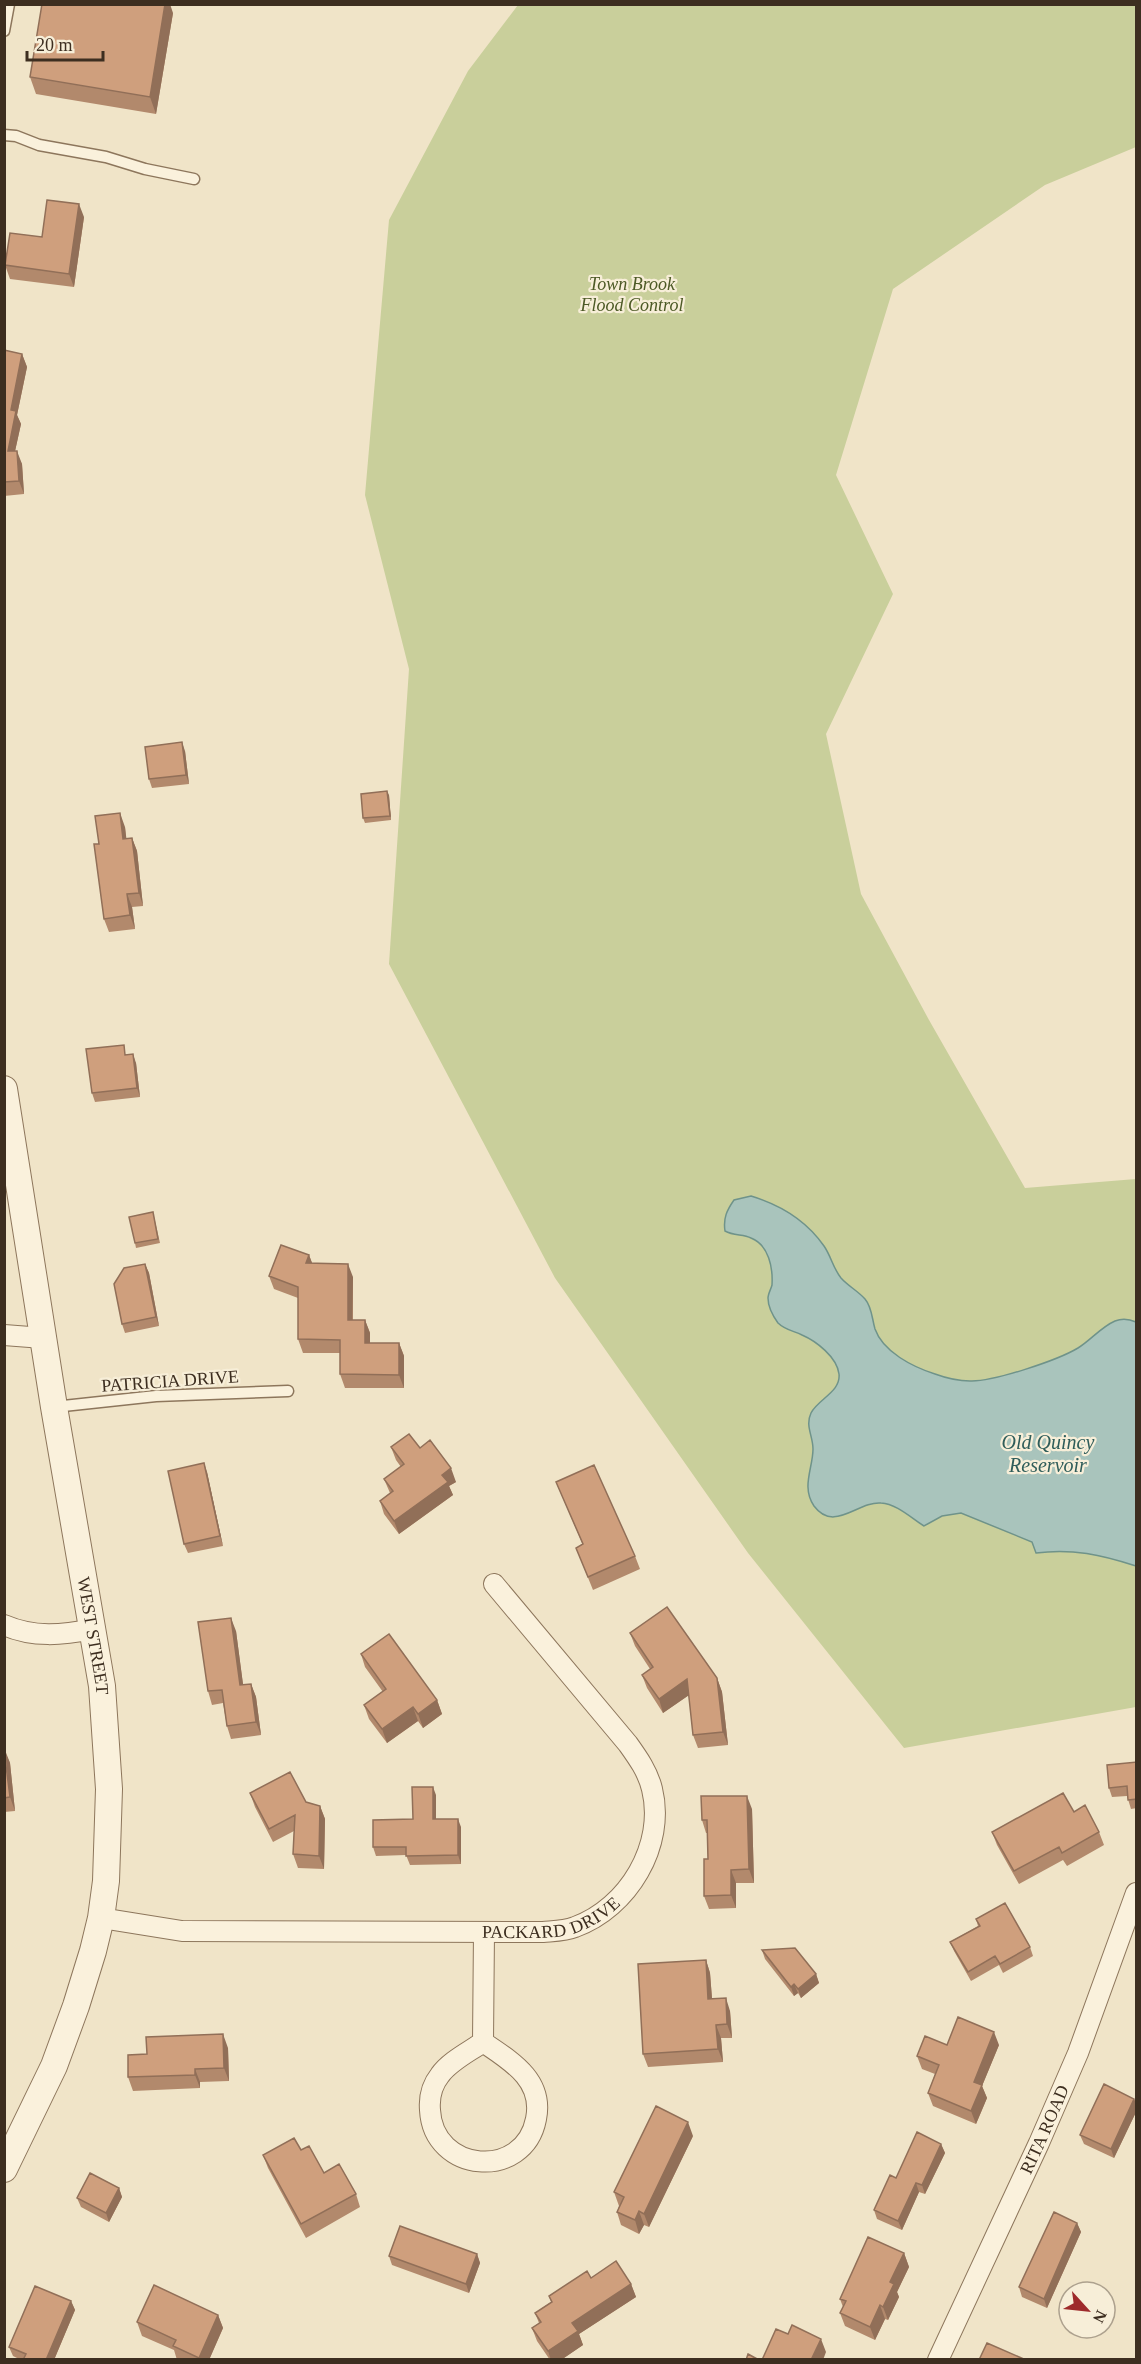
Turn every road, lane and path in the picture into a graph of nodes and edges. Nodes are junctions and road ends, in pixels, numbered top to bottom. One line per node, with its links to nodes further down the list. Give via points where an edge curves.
1 (9, 4): 2 (lane)
2 (4, 31)
3 (4, 135): 4 (lane)
4 (194, 178)
5 (4, 1089): 7 (street, WEST STREET)
6 (4, 1335): 7 (street)
7 (43, 1338): 9 (street, WEST STREET)
8 (288, 1390): 9 (lane, PATRICIA DRIVE, via 156,1396)
9 (54, 1407): 12 (street, WEST STREET)
10 (494, 1584): 15 (street, PACKARD DRIVE, via 638,1758 652,1789 654,1823 633,1881 600,1914 559,1931)
11 (4, 1625): 12 (street, via 45,1635)
12 (94, 1629): 14 (street, WEST STREET, via 106,1718 109,1789)
13 (1137, 1893): 18 (street, RITA ROAD, via 1078,2053)
14 (101, 1918): 15 (street, PACKARD DRIVE, via 182,1931); 17 (street, WEST STREET, via 65,2037)
15 (484, 1932): 16 (street)
16 (483, 2042): 16 (street, via 440,2075 430,2094 429,2106 432,2126 448,2150 470,2160 488,2162 508,2156 524,2144 534,2127 537,2097 519,2067)
17 (5, 2168)
18 (938, 2360)

